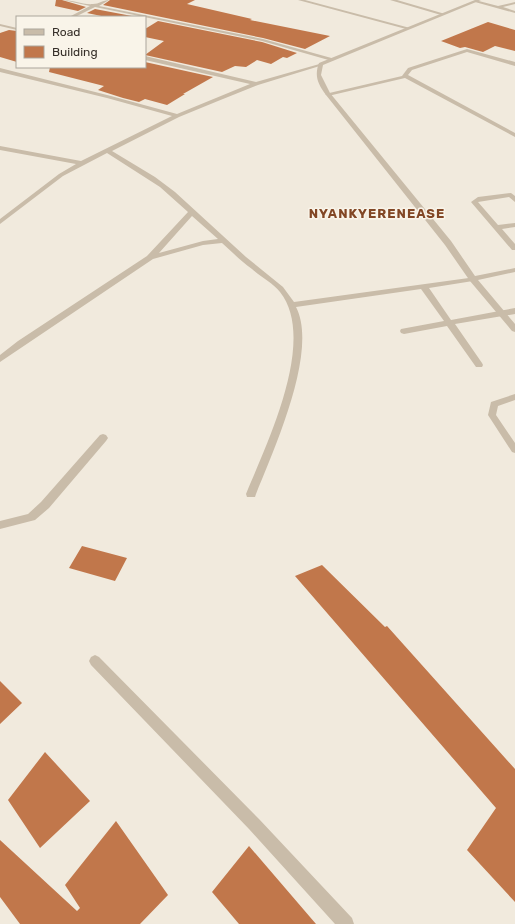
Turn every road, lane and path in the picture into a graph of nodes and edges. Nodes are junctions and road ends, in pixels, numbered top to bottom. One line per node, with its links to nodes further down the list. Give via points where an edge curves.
1 (65, 0): 7 (street)
2 (107, 0): 7 (street)
3 (300, 0): 15 (street, via 323,3)
4 (392, 0): 10 (street)
5 (478, 0): 8 (street); 10 (street)
6 (515, 3): 8 (street)
7 (94, 6): 11 (street); 12 (street)
8 (499, 7): 9 (street)
9 (515, 12)
10 (443, 14): 15 (street)
11 (73, 16)
12 (144, 16)
13 (146, 16): 18 (street, via 263,40)
14 (0, 25): 16 (street)
15 (408, 28): 18 (street)
16 (16, 29)
17 (146, 58): 23 (street)
18 (332, 59): 19 (street)
19 (321, 64): 23 (street); 24 (street, via 318,75)
20 (515, 64): 22 (street, via 467,50 410,70)
21 (0, 70): 25 (street)
22 (405, 76): 24 (street); 26 (street)
23 (256, 84): 25 (street)
24 (328, 94): 39 (street, via 448,243)
25 (177, 116): 28 (street)
26 (515, 135)
27 (0, 148): 29 (street)
28 (108, 151): 29 (street); 31 (street, via 164,185)
29 (82, 163): 32 (street, via 61,175)
30 (515, 200): 34 (street, via 511,195 478,199 474,202)
31 (192, 212): 35 (street); 37 (street)
32 (0, 222)
33 (515, 225): 34 (street)
34 (496, 228): 36 (street)
35 (223, 241): 37 (street, via 203,243); 41 (street, via 283,291)
36 (515, 248)
37 (150, 258): 47 (street)
38 (515, 270): 39 (street)
39 (473, 279): 40 (street); 43 (street)
40 (424, 287): 41 (street); 44 (street)
41 (293, 305): 52 (street, via 297,319 297,360 292,388)
42 (515, 311): 43 (street)
43 (503, 314): 44 (street); 45 (street)
44 (450, 323): 46 (street); 48 (street)
45 (515, 329)
46 (404, 331)
47 (0, 359)
48 (479, 365)
49 (515, 397): 51 (lane, via 494,404 492,415)
50 (103, 438): 53 (street, via 40,509 31,516)
51 (515, 450)
52 (251, 494)
53 (0, 525)
54 (95, 660): 55 (street, via 254,824)
55 (346, 924)

